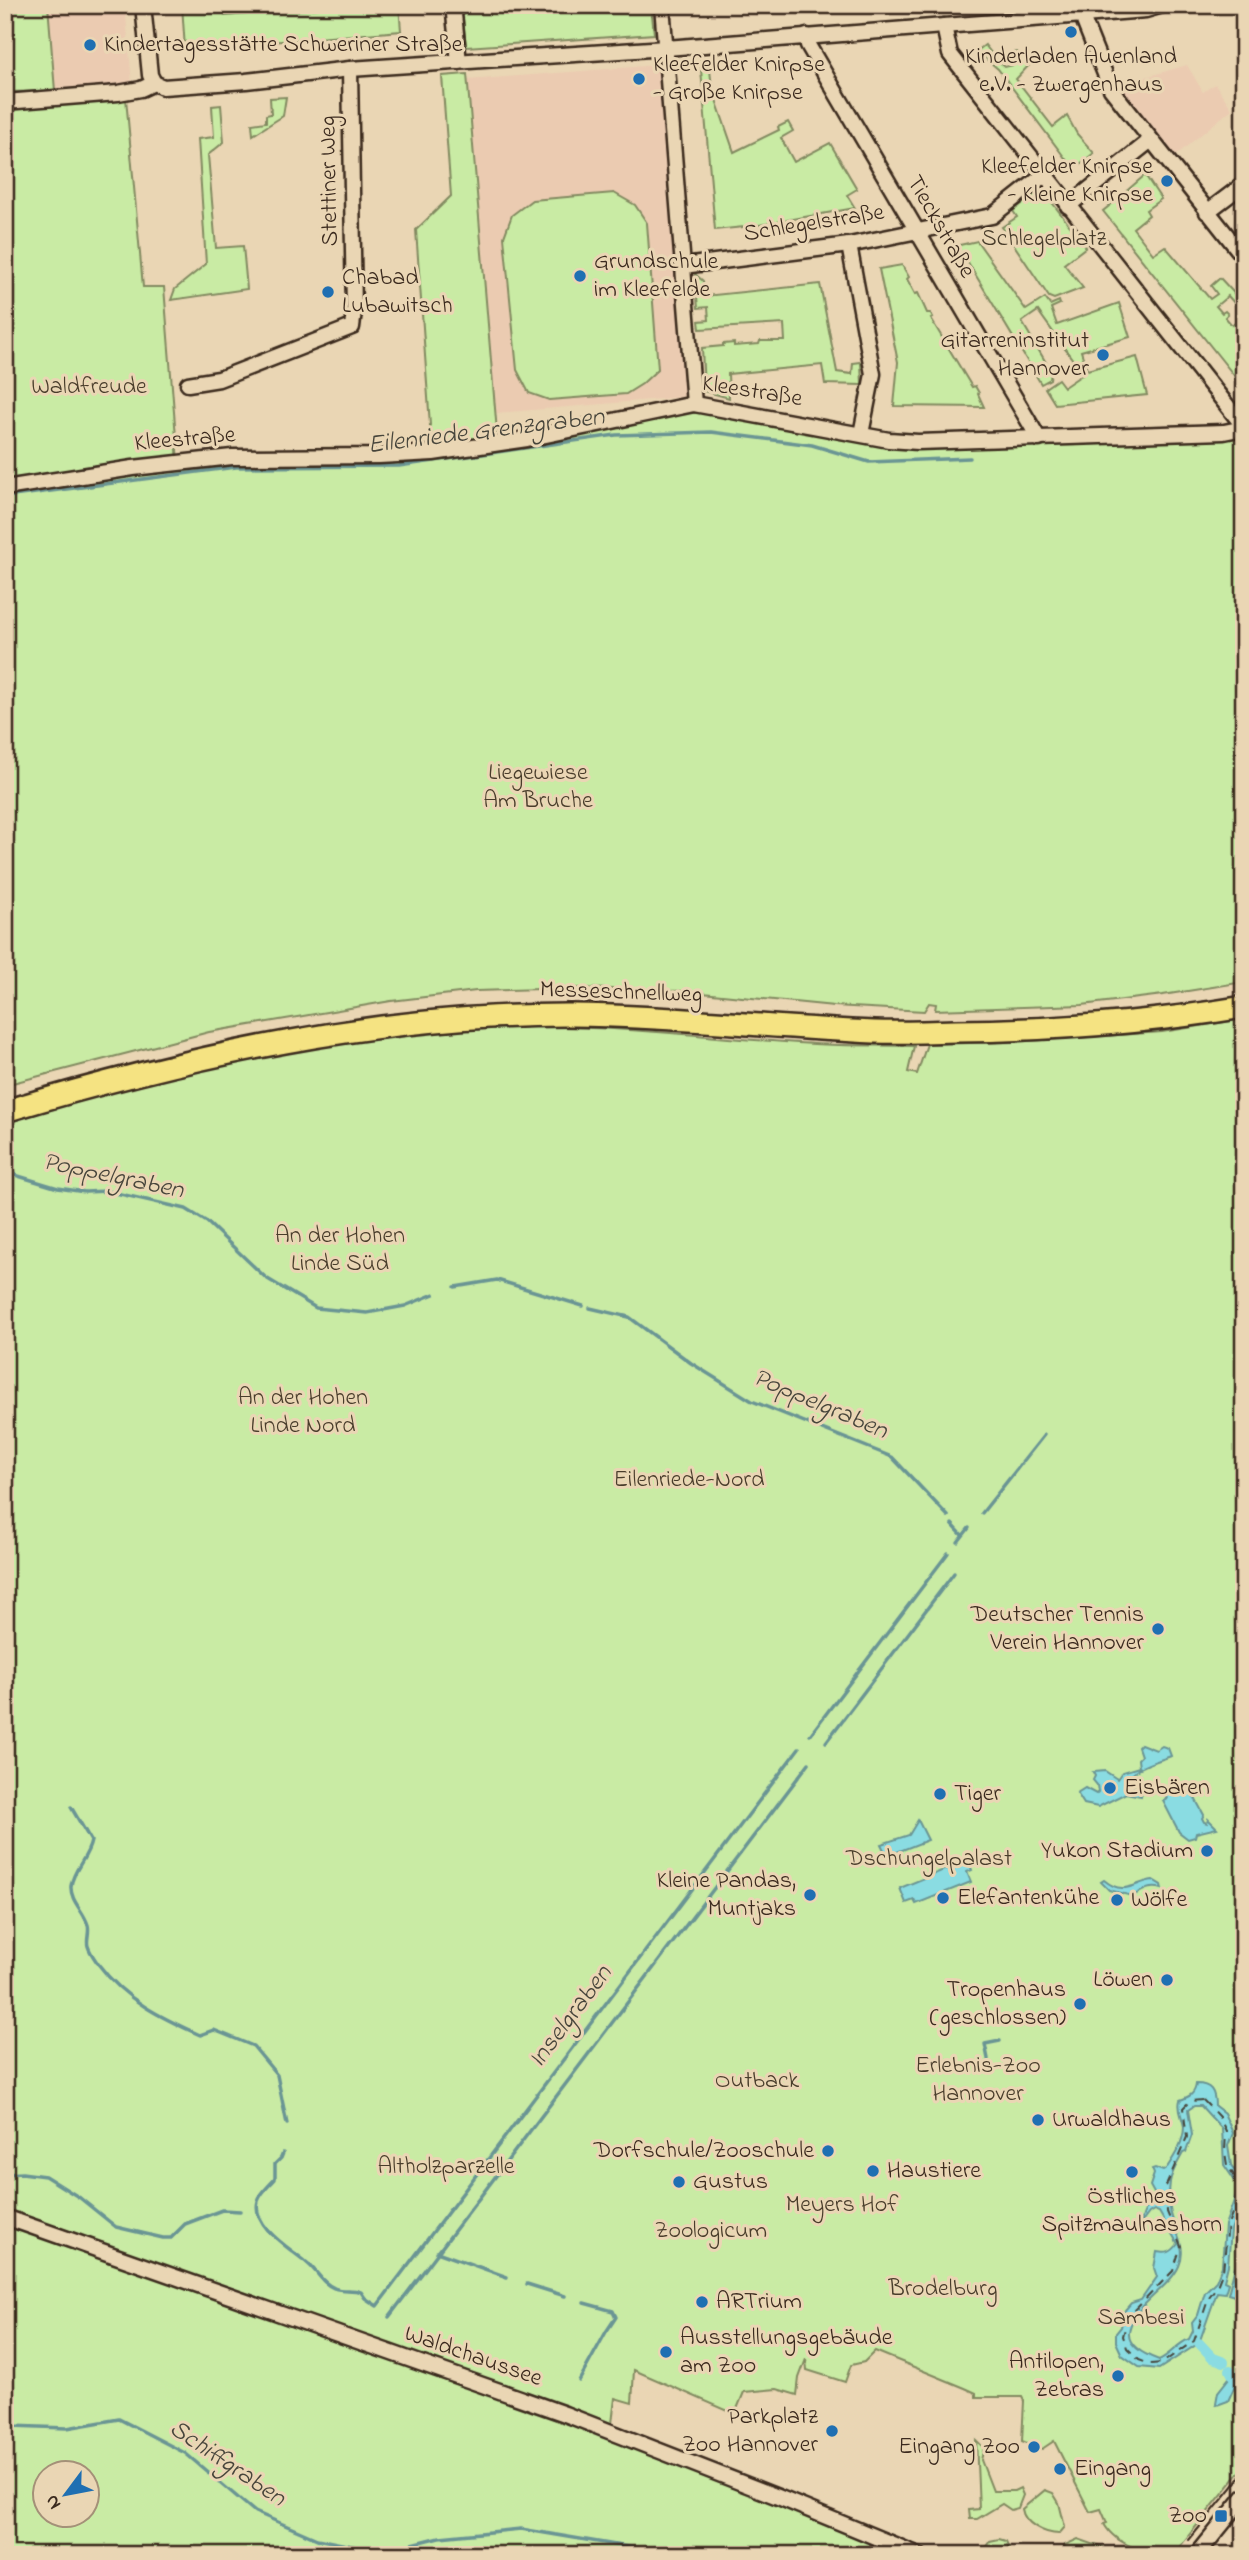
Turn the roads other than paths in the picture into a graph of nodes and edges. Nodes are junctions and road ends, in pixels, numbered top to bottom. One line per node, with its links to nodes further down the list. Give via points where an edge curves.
1 (144, 5): 11 (street)
2 (453, 5): 9 (street)
3 (662, 5): 8 (street)
4 (1163, 5): 5 (street)
5 (1080, 14): 6 (street); 13 (street, via 1111,89)
6 (944, 26): 7 (street); 14 (street, via 950,54)
7 (807, 36): 8 (street); 18 (street, Tieckstraße, via 808,45)
8 (666, 48): 9 (street); 21 (street)
9 (459, 62): 10 (street)
10 (350, 69): 11 (street, via 211,84 163,87); 22 (street, Stettiner Weg, via 352,327 219,379)
11 (154, 83): 12 (street, via 118,93)
12 (5, 102)
13 (1151, 140): 16 (street); 17 (street)
14 (1044, 175): 16 (street); 18 (street, Schlegelstraße, via 992,216)
15 (1244, 184): 17 (street)
16 (1068, 206): 24 (street)
17 (1208, 212): 20 (street)
18 (916, 231): 19 (street, Schlegelstraße); 26 (street, Tieckstraße)
19 (849, 245): 21 (street, Schlegelstraße); 25 (street, via 872,366)
20 (1244, 257)
21 (683, 266): 23 (street)
22 (188, 384)
23 (694, 404): 25 (street, Kleestraße); 27 (street, Kleestraße, via 538,437 433,453 232,457)
24 (1244, 427): 26 (street, Kleestraße, via 1224,432)
25 (861, 435): 26 (street, Kleestraße, via 918,442)
26 (1039, 439)
27 (5, 488)
28 (1244, 995): 30 (highway, Messeschnellweg, via 1041,1019 877,1021 573,1003 417,1012 257,1035)
29 (1244, 1007): 31 (highway, Messeschnellweg, via 1041,1030 877,1032 573,1016 418,1022 261,1045)
30 (5, 1099)
31 (5, 1111)
32 (5, 2217): 34 (street, Waldchaussee, via 565,2414)
33 (1244, 2497): 35 (street)
34 (919, 2555)
35 (1197, 2555)

